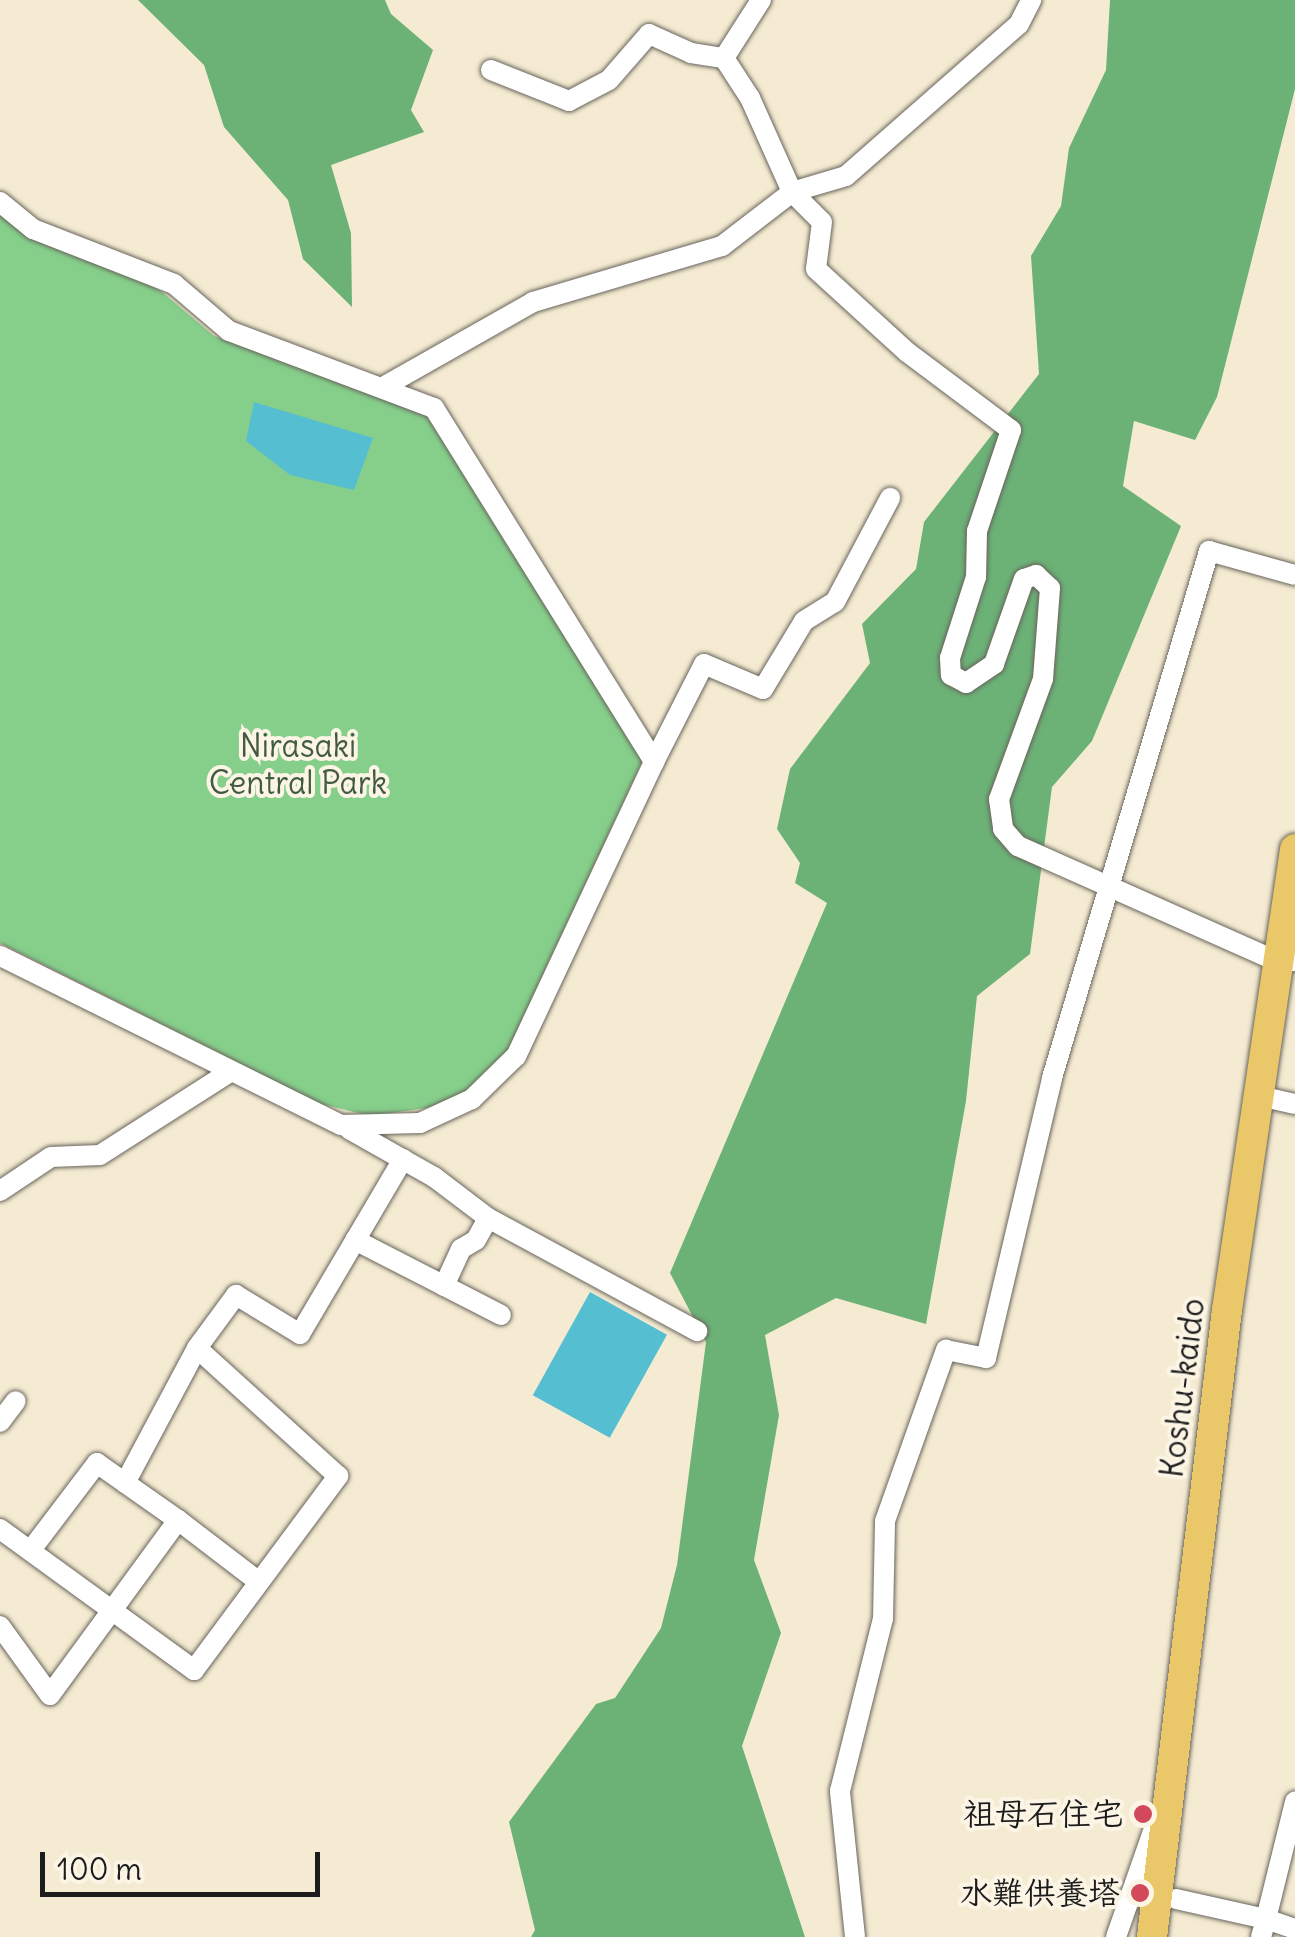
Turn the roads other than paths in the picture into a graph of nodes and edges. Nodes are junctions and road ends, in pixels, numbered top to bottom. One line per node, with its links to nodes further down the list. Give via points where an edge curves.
1 (761, 0): 3 (street)
2 (1031, 0): 5 (street, via 1020,24 861,167)
3 (724, 58): 4 (street, via 691,54 648,34 609,80 569,101); 5 (street, via 750,98)
4 (491, 70)
5 (792, 192): 7 (street, via 722,246 533,302); 14 (street, via 822,222 816,270 907,352 1007,421 1011,430 977,531 976,577 951,675 966,683 994,664 1024,579 1036,574 1050,588 1043,680 999,799 1003,829 1018,846)
6 (0, 202): 7 (street, via 33,229 174,284 228,331)
7 (384, 387): 10 (street, via 434,408)
8 (890, 498): 11 (street, via 834,602 804,622 764,689 704,664)
9 (1295, 574): 14 (street, via 1209,551)
10 (639, 733): 11 (street); 12 (street)
11 (666, 739): 12 (street)
12 (654, 762): 20 (street, via 516,1056 472,1100 446,1114 382,1128)
13 (1295, 850): 16 (highway, Koshu-kaido)
14 (1109, 886): 16 (street); 43 (street, via 1052,1078 986,1358 946,1350 885,1521 883,1619 840,1790)
15 (0, 956): 17 (street)
16 (1286, 962): 18 (highway, Koshu-kaido)
17 (228, 1073): 20 (street); 22 (street, via 100,1155 50,1157)
18 (1256, 1096): 19 (street); 39 (highway, Koshu-kaido)
19 (1295, 1104)
20 (341, 1125): 21 (street)
21 (402, 1159): 23 (street); 24 (street)
22 (0, 1191)
23 (488, 1218): 25 (street, via 476,1240 461,1248); 27 (street)
24 (355, 1240): 25 (street); 28 (street, via 300,1334 236,1295)
25 (444, 1286): 26 (street)
26 (500, 1315)
27 (697, 1331)
28 (197, 1348): 31 (street); 35 (street, via 338,1476)
29 (16, 1401): 30 (street)
30 (0, 1422)
31 (126, 1483): 32 (street); 34 (street, via 98,1463)
32 (178, 1520): 35 (street); 36 (street)
33 (0, 1529): 34 (street)
34 (31, 1550): 36 (street)
35 (259, 1582): 36 (street, via 194,1670)
36 (113, 1611): 37 (street, via 50,1695)
37 (0, 1626)
38 (1295, 1802): 41 (street)
39 (1168, 1812): 44 (street, via 1157,1820); 45 (highway, Koshu-kaido)
40 (1176, 1898): 41 (street)
41 (1264, 1928): 42 (street)
42 (1295, 1929)
43 (855, 1937)
44 (1116, 1937)
45 (1152, 1937)

